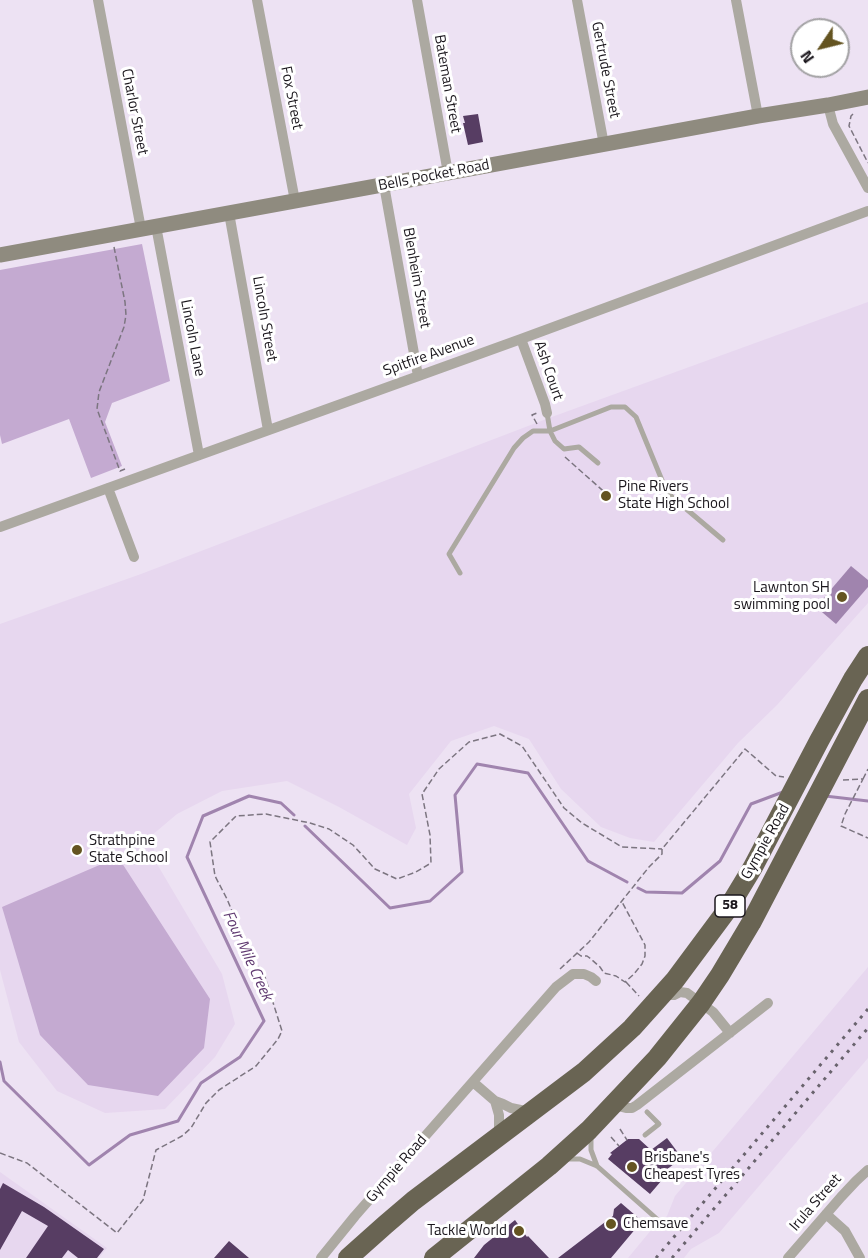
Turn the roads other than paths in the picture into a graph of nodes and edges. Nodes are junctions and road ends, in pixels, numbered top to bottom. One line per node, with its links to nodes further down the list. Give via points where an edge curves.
1 (98, 0): 16 (street, Charlor Street)
2 (257, 0): 13 (street, Fox Street)
3 (417, 0): 10 (street, Bateman Street)
4 (577, 0): 9 (street, Gertrude Street)
5 (736, 0): 8 (street)
6 (868, 97): 7 (main road, Bells Pocket Road)
7 (828, 105): 8 (main road, Bells Pocket Road); 12 (street, via 833,124)
8 (758, 116): 9 (main road, Bells Pocket Road)
9 (604, 145): 10 (main road, Bells Pocket Road)
10 (448, 173): 11 (main road, Bells Pocket Road)
11 (384, 185): 13 (main road, Bells Pocket Road); 19 (street, Blenheim Street)
12 (868, 188)
13 (295, 201): 15 (main road, Bells Pocket Road)
14 (868, 211): 18 (street, Spitfire Avenue)
15 (229, 213): 16 (main road, Bells Pocket Road); 21 (street, Lincoln Street)
16 (148, 227): 17 (main road, Bells Pocket Road); 23 (street, Lincoln Lane)
17 (0, 255)
18 (521, 339): 19 (street, Spitfire Avenue); 20 (street, Ash Court)
19 (418, 376): 21 (street, Spitfire Avenue)
20 (547, 413): 22 (lane)
21 (268, 430): 23 (street, Spitfire Avenue)
22 (550, 430): 24 (lane, via 564,449 579,447); 27 (lane, via 611,407 631,411 640,423 666,490); 29 (lane, via 533,431 514,448 449,554)
23 (198, 455): 25 (street, Spitfire Avenue)
24 (598, 464)
25 (108, 488): 26 (street, Spitfire Avenue); 28 (street)
26 (0, 527)
27 (723, 540)
28 (134, 557)
29 (460, 573)
30 (868, 656): 32 (highway, Gympie Road / 58)
31 (868, 699): 33 (highway, Gympie Road / 58)
32 (819, 741): 33 (street, via 829,748); 35 (highway, Gympie Road / 58, via 794,775 785,808 727,910)
33 (843, 747): 36 (highway, Gympie Road / 58, via 836,778 810,812 751,923)
34 (596, 981): 39 (street, Gympie Road, via 579,973 566,977)
35 (662, 995): 36 (street, via 684,992); 43 (highway, Gympie Road / 58, via 597,1061)
36 (701, 1002): 38 (street); 41 (highway, Gympie Road / 58)
37 (768, 1003): 38 (street)
38 (729, 1033): 41 (street, via 637,1106)
39 (473, 1082): 40 (street); 52 (street, Gympie Road)
40 (495, 1101): 43 (street); 46 (street)
41 (614, 1105): 44 (highway, Gympie Road / 58)
42 (647, 1112): 45 (lane, via 659,1124)
43 (532, 1113): 46 (highway, Gympie Road / 58)
44 (590, 1130): 47 (highway, Gympie Road / 58); 48 (lane)
45 (645, 1135)
46 (499, 1137): 53 (highway, Gympie Road / 58, via 413,1202)
47 (558, 1158): 48 (lane, via 580,1159); 54 (highway, Gympie Road / 58)
48 (597, 1166): 51 (lane)
49 (868, 1170): 50 (street, Irula Street)
50 (826, 1214): 55 (street, Irula Street); 56 (street, via 845,1231)
51 (657, 1219)
52 (322, 1257)
53 (348, 1258)
54 (434, 1258)
55 (788, 1258)
56 (860, 1258)

